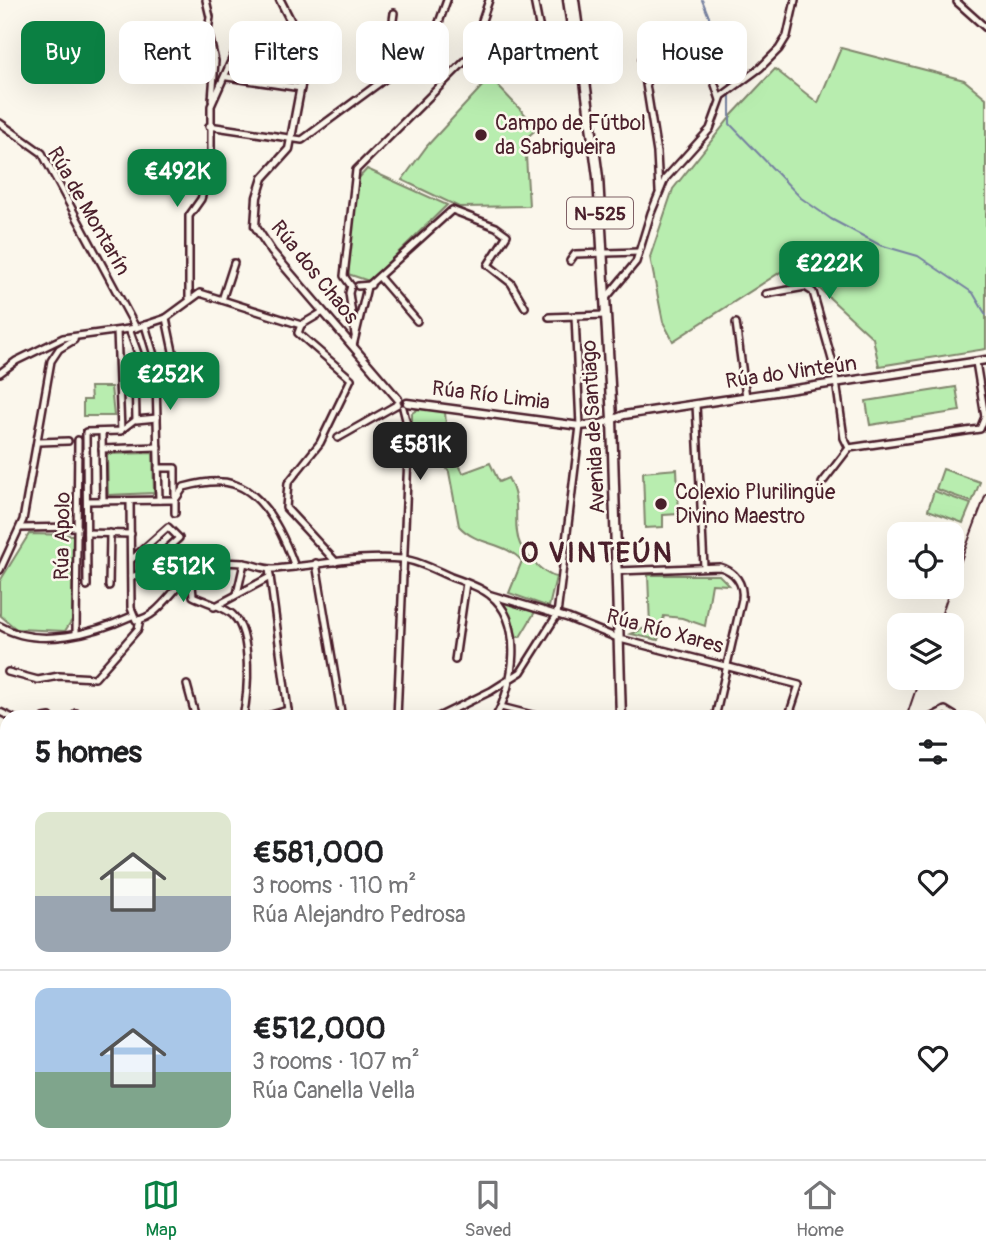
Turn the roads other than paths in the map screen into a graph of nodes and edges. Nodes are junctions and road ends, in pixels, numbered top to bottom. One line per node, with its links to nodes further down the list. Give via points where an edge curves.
1 (281, 0): 24 (street, Rúa dos Chaos, via 306,52)
2 (447, 0): 13 (street)
3 (489, 0): 14 (street)
4 (534, 0): 15 (street)
5 (560, 0): 11 (highway)
6 (571, 0): 11 (highway, N-525)
7 (795, 0): 25 (street, via 779,49)
8 (209, 2): 26 (street, via 208,31 215,61)
9 (957, 2): 16 (street)
10 (394, 13): 12 (street)
11 (572, 19): 29 (highway, N-525)
12 (393, 21)
13 (440, 21)
14 (482, 21)
15 (538, 21)
16 (986, 28)
17 (463, 63): 38 (street, via 356,170 344,276)
18 (229, 72): 19 (street)
19 (227, 77): 24 (street); 26 (street)
20 (378, 84): 30 (street, via 302,140)
21 (583, 84): 29 (highway, N-525)
22 (646, 84): 31 (street)
23 (714, 84): 25 (street)
24 (301, 89): 30 (street, Rúa dos Chaos)
25 (720, 100): 31 (street, via 710,129)
26 (211, 106): 28 (street)
27 (0, 123): 54 (street, Rúa de Montarín, via 42,153)
28 (209, 125): 30 (street); 40 (street, via 211,166 201,199 188,216)
29 (592, 125): 33 (highway, N-525)
30 (292, 139): 45 (street, Rúa dos Chaos, via 260,185 254,220 261,237)
31 (659, 191): 32 (street)
32 (639, 252): 33 (street); 43 (street, via 630,272)
33 (601, 254): 34 (street, via 575,254); 43 (highway, N-525)
34 (570, 261)
35 (234, 263): 42 (street)
36 (380, 278): 37 (street); 44 (street, via 452,210 507,235 488,265 511,283); 50 (street)
37 (371, 285): 38 (street); 41 (street)
38 (355, 286): 41 (street); 56 (street, via 349,293)
39 (766, 294): 67 (street, via 805,287 813,292)
40 (189, 298): 42 (street, via 200,293); 49 (street)
41 (365, 298): 56 (street)
42 (222, 300): 53 (street)
43 (604, 302): 46 (highway, Avenida de Santiago / N-525)
44 (525, 307)
45 (323, 312): 53 (street); 58 (street, Rúa dos Chaos)
46 (605, 315): 47 (street); 73 (highway, Avenida de Santiago / N-525)
47 (575, 316): 48 (street); 74 (street)
48 (549, 317)
49 (166, 318): 52 (street); 59 (street)
50 (417, 321)
51 (736, 323): 68 (street)
52 (145, 325): 54 (street); 61 (street)
53 (301, 325): 103 (street, via 299,332 351,379 320,443 288,482 286,508)
54 (132, 329): 55 (street); 63 (street, Rúa de Montarín)
55 (117, 331): 57 (street); 66 (street)
56 (356, 337): 58 (street)
57 (76, 338): 65 (street, via 63,338 16,360); 80 (street, via 51,361)
58 (353, 346): 69 (street, Rúa dos Chaos)
59 (174, 356): 61 (street); 71 (street, via 157,375)
60 (986, 361): 62 (street, Rúa do Vinteún)
61 (156, 362): 63 (street)
62 (976, 362): 67 (street, Rúa do Vinteún); 82 (street, via 985,417 980,429)
63 (143, 367): 64 (street)
64 (135, 370): 66 (street); 72 (street)
65 (0, 373)
66 (121, 374): 75 (street)
67 (838, 384): 68 (street, Rúa do Vinteún); 82 (street)
68 (746, 397): 70 (street, Rúa do Vinteún)
69 (401, 404): 74 (street, Rúa Río Limia); 77 (street); 102 (street, via 409,432)
70 (696, 404): 73 (street, Rúa do Vinteún); 107 (street)
71 (157, 418): 72 (street); 81 (street)
72 (136, 419): 75 (street)
73 (612, 419): 74 (street, Rúa Río Limia); 110 (highway, Avenida de Santiago / N-525)
74 (580, 426): 120 (street)
75 (121, 431): 76 (street)
76 (102, 432): 83 (street); 86 (street, via 86,432)
77 (338, 438)
78 (78, 439): 94 (street, Rúa Apolo)
79 (68, 441): 80 (street)
80 (39, 442): 97 (street)
81 (158, 447): 83 (street); 85 (street)
82 (849, 448): 87 (street)
83 (102, 449): 84 (street)
84 (102, 468): 86 (street); 91 (street)
85 (158, 468): 88 (street); 89 (street, via 174,468)
86 (87, 469): 90 (street)
87 (822, 483)
88 (159, 500): 89 (street); 92 (street)
89 (175, 500): 93 (street); 106 (street, via 184,487 200,483 242,487 280,532)
90 (87, 501): 91 (street); 95 (street)
91 (103, 501): 92 (street)
92 (130, 501): 100 (street)
93 (175, 513)
94 (79, 515): 95 (street); 96 (street, Rúa Apolo)
95 (87, 515): 98 (street)
96 (78, 527): 97 (street); 124 (street, Rúa Apolo)
97 (21, 528): 109 (street)
98 (87, 533): 99 (street); 115 (street)
99 (110, 533): 100 (street); 116 (street)
100 (131, 534): 101 (street)
101 (131, 560): 112 (street); 112 (street, via 168,527 179,538)
102 (404, 560): 103 (street, Rúa Río Xares); 114 (street, Rúa Río Xares); 136 (street)
103 (336, 562): 105 (street, Rúa Río Xares)
104 (244, 563): 108 (street, Rúa Río Xares); 111 (street, Rúa Río Xares); 117 (street)
105 (316, 563): 106 (street, Rúa Río Xares); 135 (street)
106 (295, 567): 108 (street, Rúa Río Xares)
107 (704, 567): 110 (street); 127 (street, via 725,568 742,587)
108 (269, 569): 113 (street)
109 (0, 570)
110 (618, 571): 125 (highway, Avenida de Santiago / N-525)
111 (191, 573): 119 (street, via 193,596); 122 (street)
112 (131, 577): 121 (street)
113 (270, 577): 117 (street); 134 (street)
114 (466, 583): 118 (street, Rúa Río Xares); 126 (street)
115 (87, 586)
116 (109, 586)
117 (237, 594): 119 (street)
118 (491, 595): 120 (street, Rúa Río Xares); 129 (street, via 501,607 513,647)
119 (214, 607): 133 (street, via 232,614 242,628 246,642)
120 (557, 615): 125 (street, Rúa Río Xares); 129 (street, via 525,667)
121 (132, 616): 122 (street); 124 (street, via 104,629)
122 (140, 620): 128 (street, via 138,629 95,678 38,680)
123 (0, 626): 124 (street, via 26,635)
124 (76, 634)
125 (620, 639): 127 (street, Rúa Río Xares); 140 (highway, Avenida de Santiago / N-525)
126 (455, 660)
127 (727, 665): 141 (street); 142 (street, Rúa Río Xares, via 799,685)
128 (8, 672)
129 (510, 677): 131 (street); 137 (street)
130 (187, 685): 132 (street)
131 (501, 707): 138 (street); 139 (street)
132 (193, 710)
133 (245, 710)
134 (288, 710)
135 (341, 710)
136 (397, 710)
137 (452, 710)
138 (499, 710)
139 (513, 710)
140 (621, 710)
141 (717, 710)
142 (791, 710)

